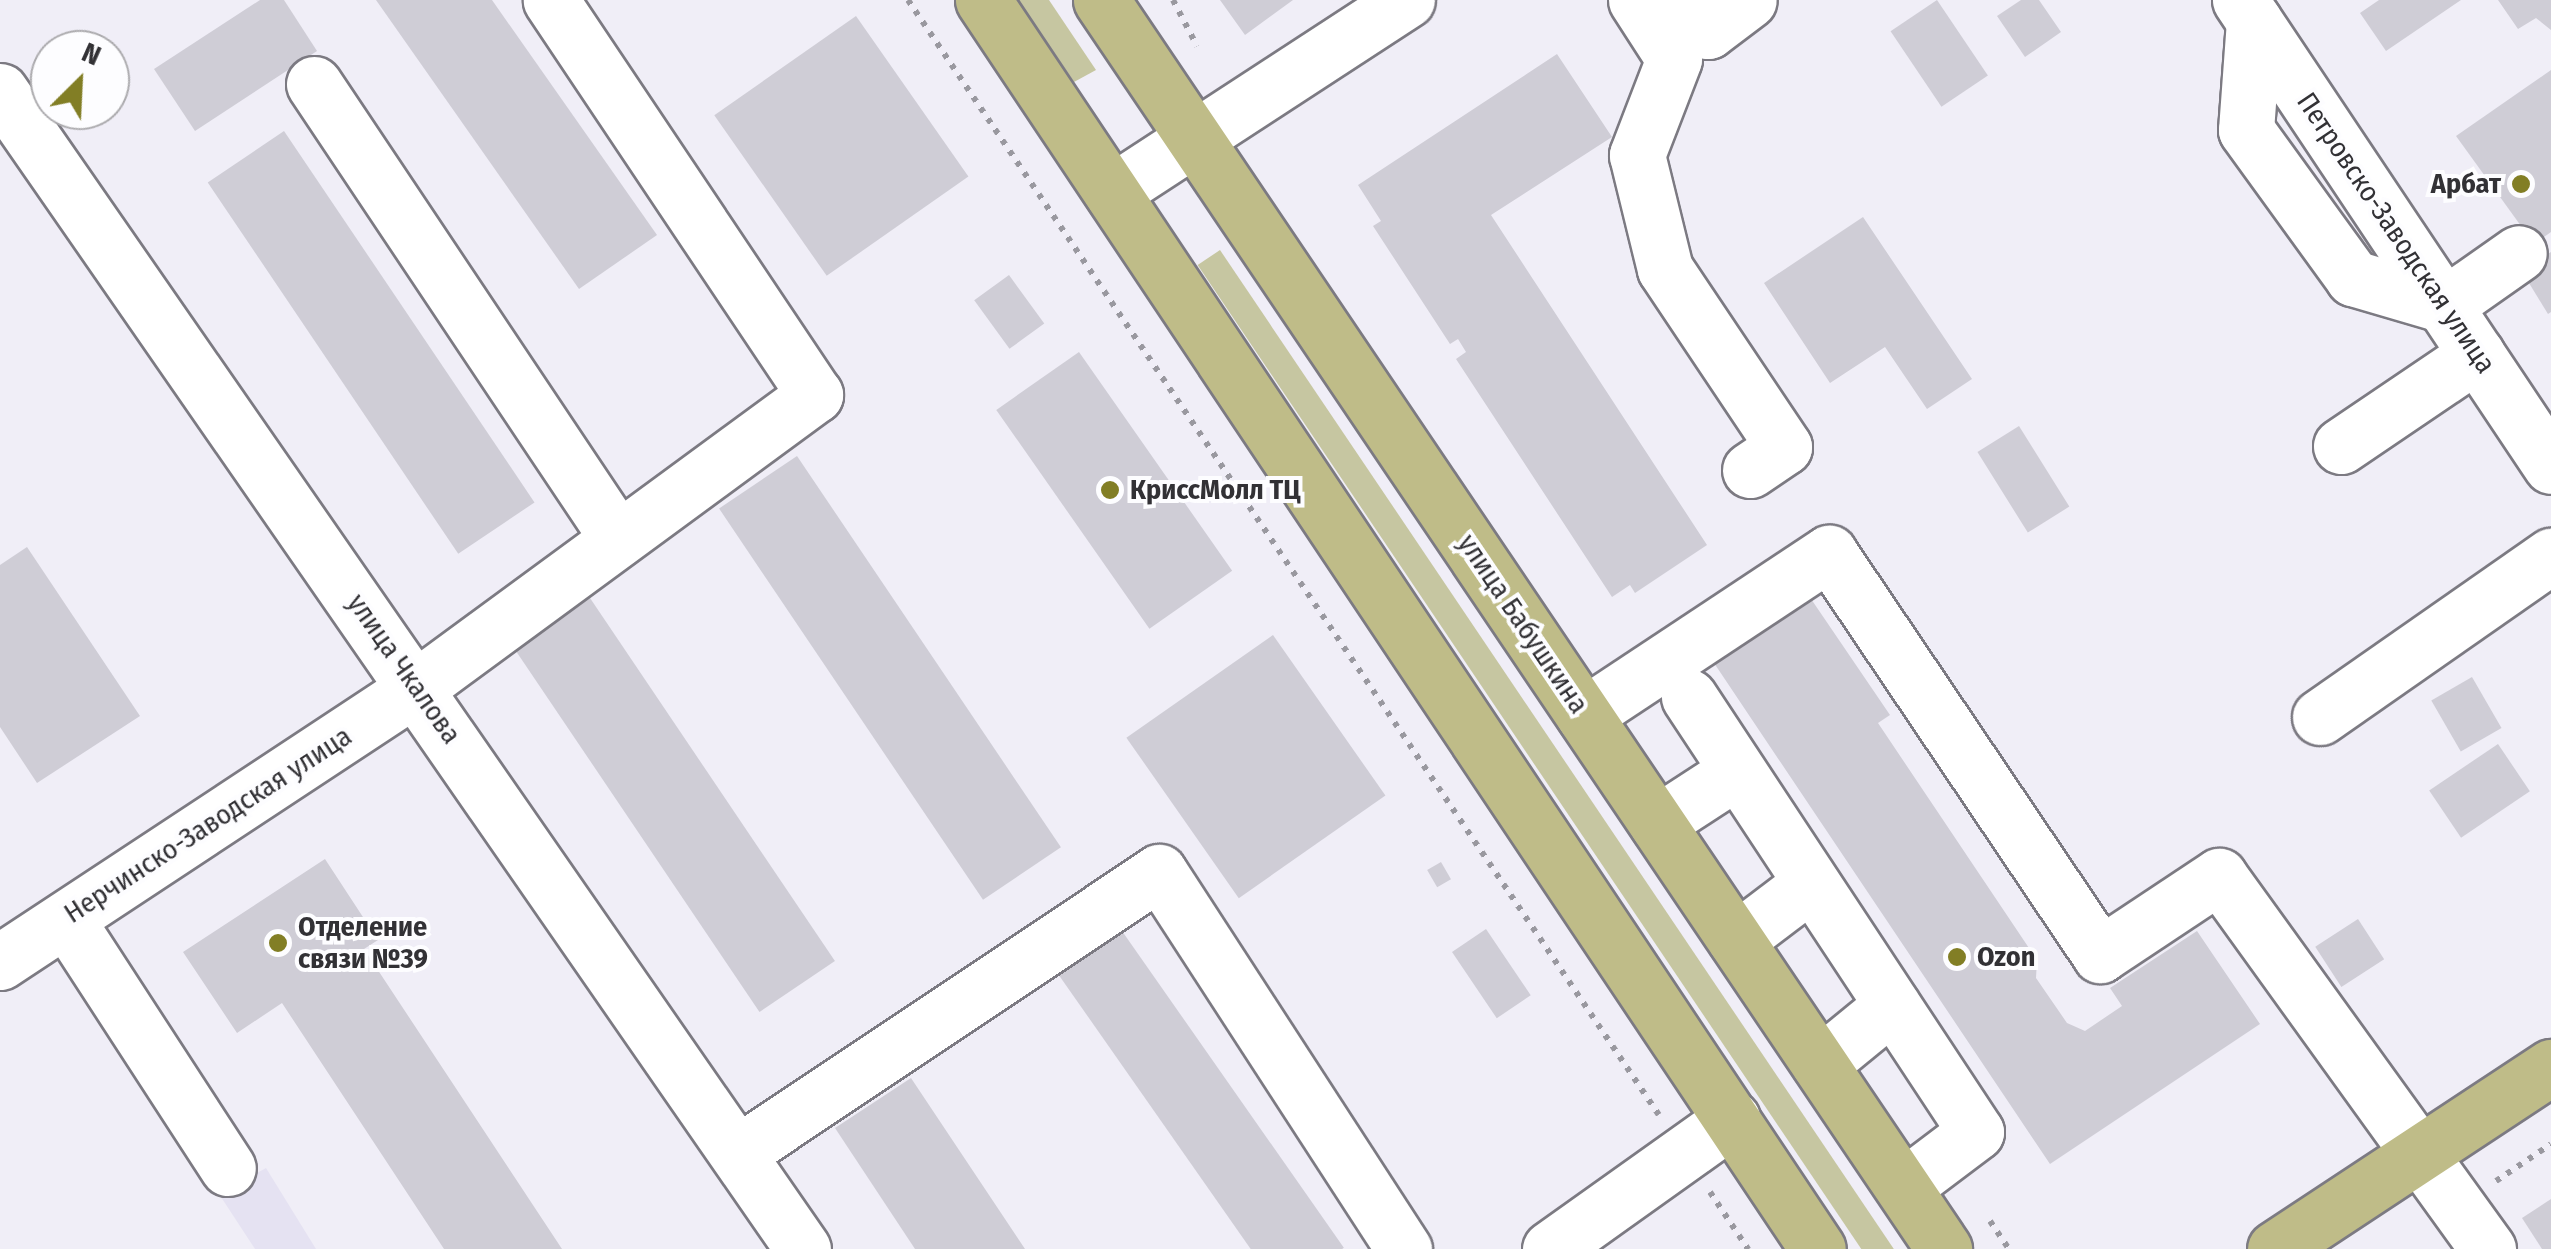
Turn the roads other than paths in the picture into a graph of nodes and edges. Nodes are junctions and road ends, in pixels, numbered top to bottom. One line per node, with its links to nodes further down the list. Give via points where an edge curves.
1 (551, 0): 19 (street, Нерчинско-Заводская улица, via 815,395)
2 (984, 0): 12 (main road)
3 (1101, 0): 11 (main road, улица Бабушкина)
4 (1407, 0): 11 (street)
5 (1636, 0): 18 (street, via 1674,59 1636,155 1665,269 1784,447)
6 (1688, 0): 7 (street, via 1708,30)
7 (1748, 0)
8 (2247, 10): 14 (street, Петровско-Заводская улица)
9 (314, 84): 19 (street)
10 (3, 101): 21 (street, улица Чкалова)
11 (1192, 134): 12 (street); 23 (main road, улица Бабушкина)
12 (1112, 192): 34 (main road)
13 (2519, 253): 14 (street)
14 (2444, 306): 15 (street, Петровско-Заводская улица)
15 (2476, 354): 16 (street); 17 (street, Петровско-Заводская улица)
16 (2341, 446)
17 (2551, 466)
18 (1750, 470)
19 (618, 539): 21 (street, Нерчинско-Заводская улица)
20 (2551, 556): 24 (street)
21 (417, 687): 28 (street, Нерчинско-Заводская улица); 35 (street, улица Чкалова)
22 (1689, 697): 25 (street)
23 (1584, 715): 26 (main road, улица Бабушкина); 36 (street, via 1830,553 2100,955 2220,876)
24 (2320, 717)
25 (1737, 771): 26 (street); 27 (street)
26 (1657, 823): 29 (main road, улица Бабушкина)
27 (1811, 883): 29 (street); 31 (street)
28 (66, 919): 30 (street, Нерчинско-Заводская улица); 37 (street)
29 (1736, 940): 32 (main road, улица Бабушкина)
30 (0, 962)
31 (1892, 1005): 32 (street); 38 (street, via 1976,1132)
32 (1820, 1064): 38 (main road, улица Бабушкина)
33 (2551, 1067): 36 (main road)
34 (1732, 1119): 41 (street); 42 (main road)
35 (738, 1153): 39 (street, улица Чкалова); 40 (street, via 1159,872)
36 (2418, 1156): 44 (main road); 45 (street)
37 (228, 1168)
38 (1903, 1187): 43 (main road, улица Бабушкина)
39 (804, 1249)
40 (1404, 1249)
41 (1550, 1249)
42 (1818, 1249)
43 (1944, 1249)
44 (2276, 1249)
45 (2488, 1249)

